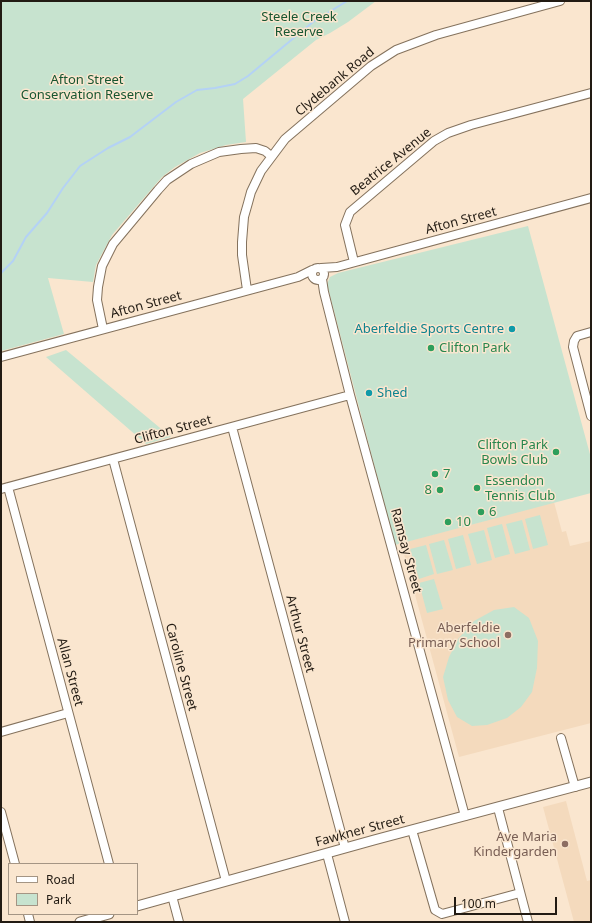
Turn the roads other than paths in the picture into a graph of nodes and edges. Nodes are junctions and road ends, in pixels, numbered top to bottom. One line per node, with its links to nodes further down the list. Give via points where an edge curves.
1 (560, 1): 3 (street, Clydebank Road, via 436,35 396,50 358,77 285,139)
2 (591, 92): 5 (street, Beatrice Avenue, via 471,125 434,140 350,212 345,225)
3 (271, 156): 7 (street, Clydebank Road, via 251,192 244,217 242,255); 8 (street, via 256,148 219,152 191,164 167,180 113,244 102,266 97,300)
4 (591, 198): 5 (street, Afton Street)
5 (354, 262): 6 (street, Afton Street)
6 (318, 275): 7 (street, Afton Street, via 298,277); 11 (street, Ramsay Street)
7 (247, 290): 8 (street, Afton Street)
8 (103, 329): 10 (street, Afton Street)
9 (591, 332): 12 (street, via 577,336 572,347)
10 (1, 357)
11 (350, 395): 13 (street, Clifton Street); 23 (street, Ramsay Street)
12 (591, 416)
13 (232, 426): 14 (street, Clifton Street); 25 (street, Arthur Street)
14 (113, 459): 15 (street, Clifton Street); 29 (street, Caroline Street)
15 (4, 488): 16 (street, Allan Street)
16 (68, 714): 17 (street); 28 (street, Allan Street)
17 (1, 732)
18 (561, 738): 20 (street)
19 (591, 782): 20 (street, Fawkner Street)
20 (575, 787): 21 (street, Fawkner Street)
21 (498, 808): 23 (street, Fawkner Street); 30 (street)
22 (1, 812): 27 (street)
23 (465, 816): 24 (street, Fawkner Street)
24 (412, 830): 25 (street, Fawkner Street); 30 (street, via 435,910 442,914)
25 (345, 848): 26 (street, Fawkner Street)
26 (327, 854): 29 (street, Fawkner Street); 36 (street)
27 (15, 863)
28 (109, 863)
29 (226, 881): 31 (street, Fawkner Street)
30 (520, 893): 37 (street)
31 (172, 896): 32 (street, Fawkner Street); 35 (street)
32 (138, 906)
33 (105, 915): 34 (street)
34 (80, 922)
35 (179, 922)
36 (345, 922)
37 (528, 922)

